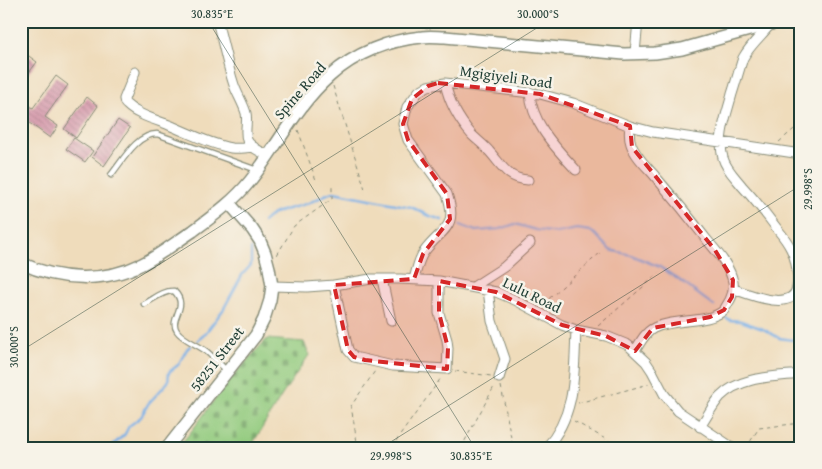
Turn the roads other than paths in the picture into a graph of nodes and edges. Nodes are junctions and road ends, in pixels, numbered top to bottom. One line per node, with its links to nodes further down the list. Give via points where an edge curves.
1 (217, 21): 11 (street, via 235,87 245,109 247,140)
2 (638, 21): 5 (street)
3 (798, 21): 4 (street, Spine Road)
4 (770, 25): 5 (street, Spine Road, via 682,50); 10 (street, via 743,58)
5 (635, 53): 13 (street, Spine Road, via 445,37 400,40 353,58 330,76 294,118)
6 (135, 72): 11 (street, via 124,99 129,107 215,144)
7 (445, 83): 8 (street, Mgigiyeli Road); 17 (street, via 464,125 500,166 521,180); 22 (street, Mgigiyeli Road, via 419,91 404,116 408,140 447,194 451,211 446,228 423,254)
8 (530, 92): 9 (street, Mgigiyeli Road, via 573,103); 14 (street, via 532,106 542,127)
9 (630, 126): 10 (street, Mgigiyeli Road); 27 (street, via 632,147 715,250 730,273)
10 (721, 142): 12 (street, Mgigiyeli Road); 27 (street, via 723,157 730,171 767,214 791,249 797,279 794,295 785,300 757,297)
11 (254, 148): 13 (street)
12 (801, 154)
13 (268, 156): 15 (street, Spine Road)
14 (576, 170)
15 (258, 171): 16 (lane, via 154,134 136,143); 18 (street, Spine Road)
16 (111, 175)
17 (528, 180)
18 (229, 203): 20 (street, Spine Road, via 158,255 109,275 62,276); 25 (street, 58251 Street, via 260,241)
19 (530, 243): 26 (street, via 504,267)
20 (21, 262)
21 (382, 279): 22 (street, Lulu Road); 24 (street, Lulu Road); 30 (street)
22 (414, 279): 23 (street, Lulu Road)
23 (439, 281): 24 (street, via 439,313 448,340 447,370 393,366 354,357 345,338); 26 (street, Lulu Road)
24 (334, 285): 25 (street, Lulu Road)
25 (272, 286): 33 (street, 58251 Street, via 256,335)
26 (473, 287): 28 (street, Lulu Road)
27 (734, 289): 32 (street, via 724,310 710,317 653,328)
28 (488, 290): 31 (street, Lulu Road); 35 (street, via 492,321 505,359)
29 (144, 304): 33 (lane, via 165,292 174,291 181,304 176,330)
30 (391, 321)
31 (576, 330): 32 (street, Lulu Road, via 606,336); 38 (street, via 570,405)
32 (635, 351): 36 (street, Lulu Road, via 646,362 678,411)
33 (227, 371): 37 (street, 58251 Street)
34 (801, 374): 36 (street, via 739,384 720,397)
35 (499, 378)
36 (700, 426): 39 (street, Lulu Road)
37 (167, 448)
38 (546, 448)
39 (733, 448)

